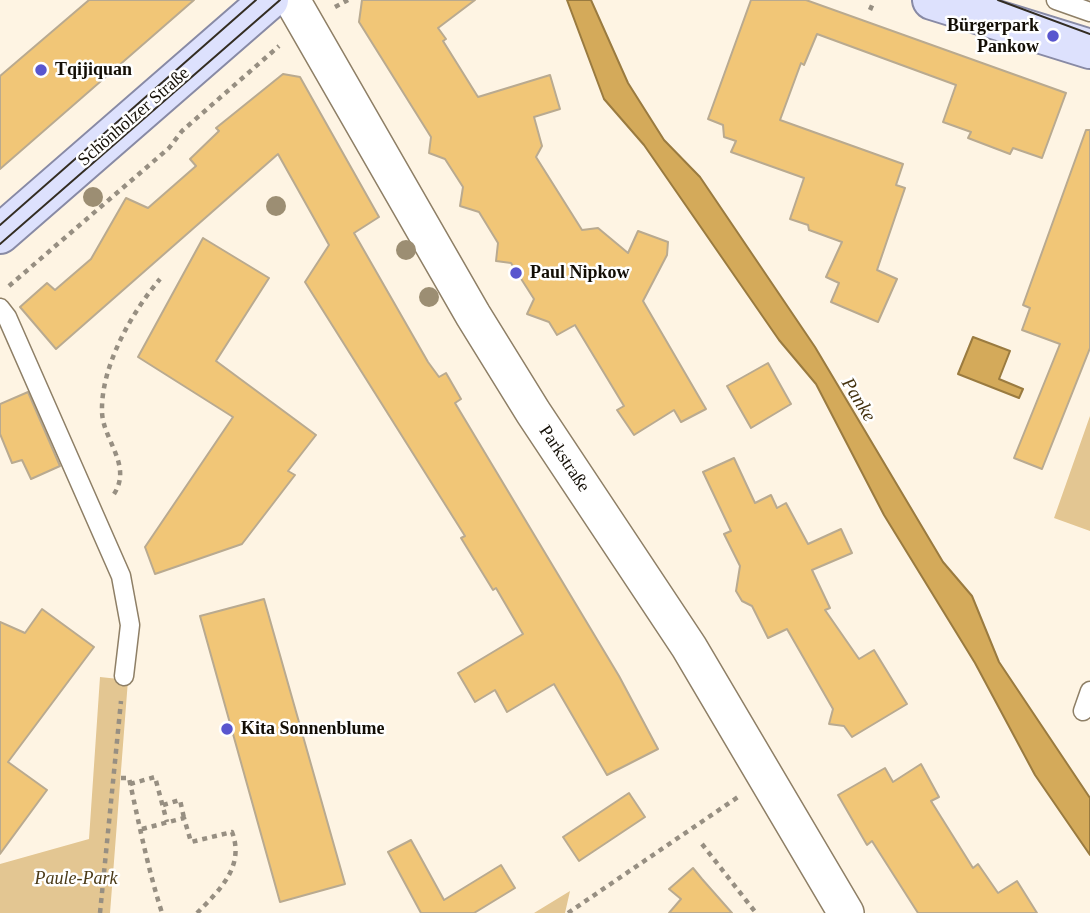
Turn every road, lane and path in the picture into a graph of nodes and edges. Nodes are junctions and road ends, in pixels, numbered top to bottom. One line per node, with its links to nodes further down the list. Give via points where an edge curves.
1 (269, 0): 10 (main road, Schönholzer Straße)
2 (292, 0): 31 (street, Parkstraße, via 473,315 689,647)
3 (932, 0): 8 (main road)
4 (1056, 0): 7 (lane)
5 (874, 1): 6 (path)
6 (870, 10)
7 (1090, 12)
8 (1090, 50)
9 (261, 61): 12 (path, via 169,148)
10 (0, 234)
11 (160, 279): 14 (path, via 145,297 105,385 102,415 119,467 117,488 108,503)
12 (0, 294)
13 (0, 307): 14 (lane)
14 (93, 510): 15 (lane, via 121,576 130,625)
15 (124, 676): 26 (path)
16 (1090, 691): 17 (lane)
17 (1083, 711)
18 (121, 778): 19 (path, via 129,778)
19 (130, 784): 21 (path, via 156,777); 24 (path)
20 (747, 791): 29 (path)
21 (163, 804): 22 (path, via 180,800); 23 (path)
22 (184, 818): 23 (path); 28 (path, via 191,842 232,832 236,841 237,854 227,880)
23 (167, 822): 24 (path)
24 (142, 829): 27 (path)
25 (702, 844): 30 (path)
26 (100, 913)
27 (162, 913)
28 (197, 913)
29 (568, 913)
30 (756, 913)
31 (845, 913)

